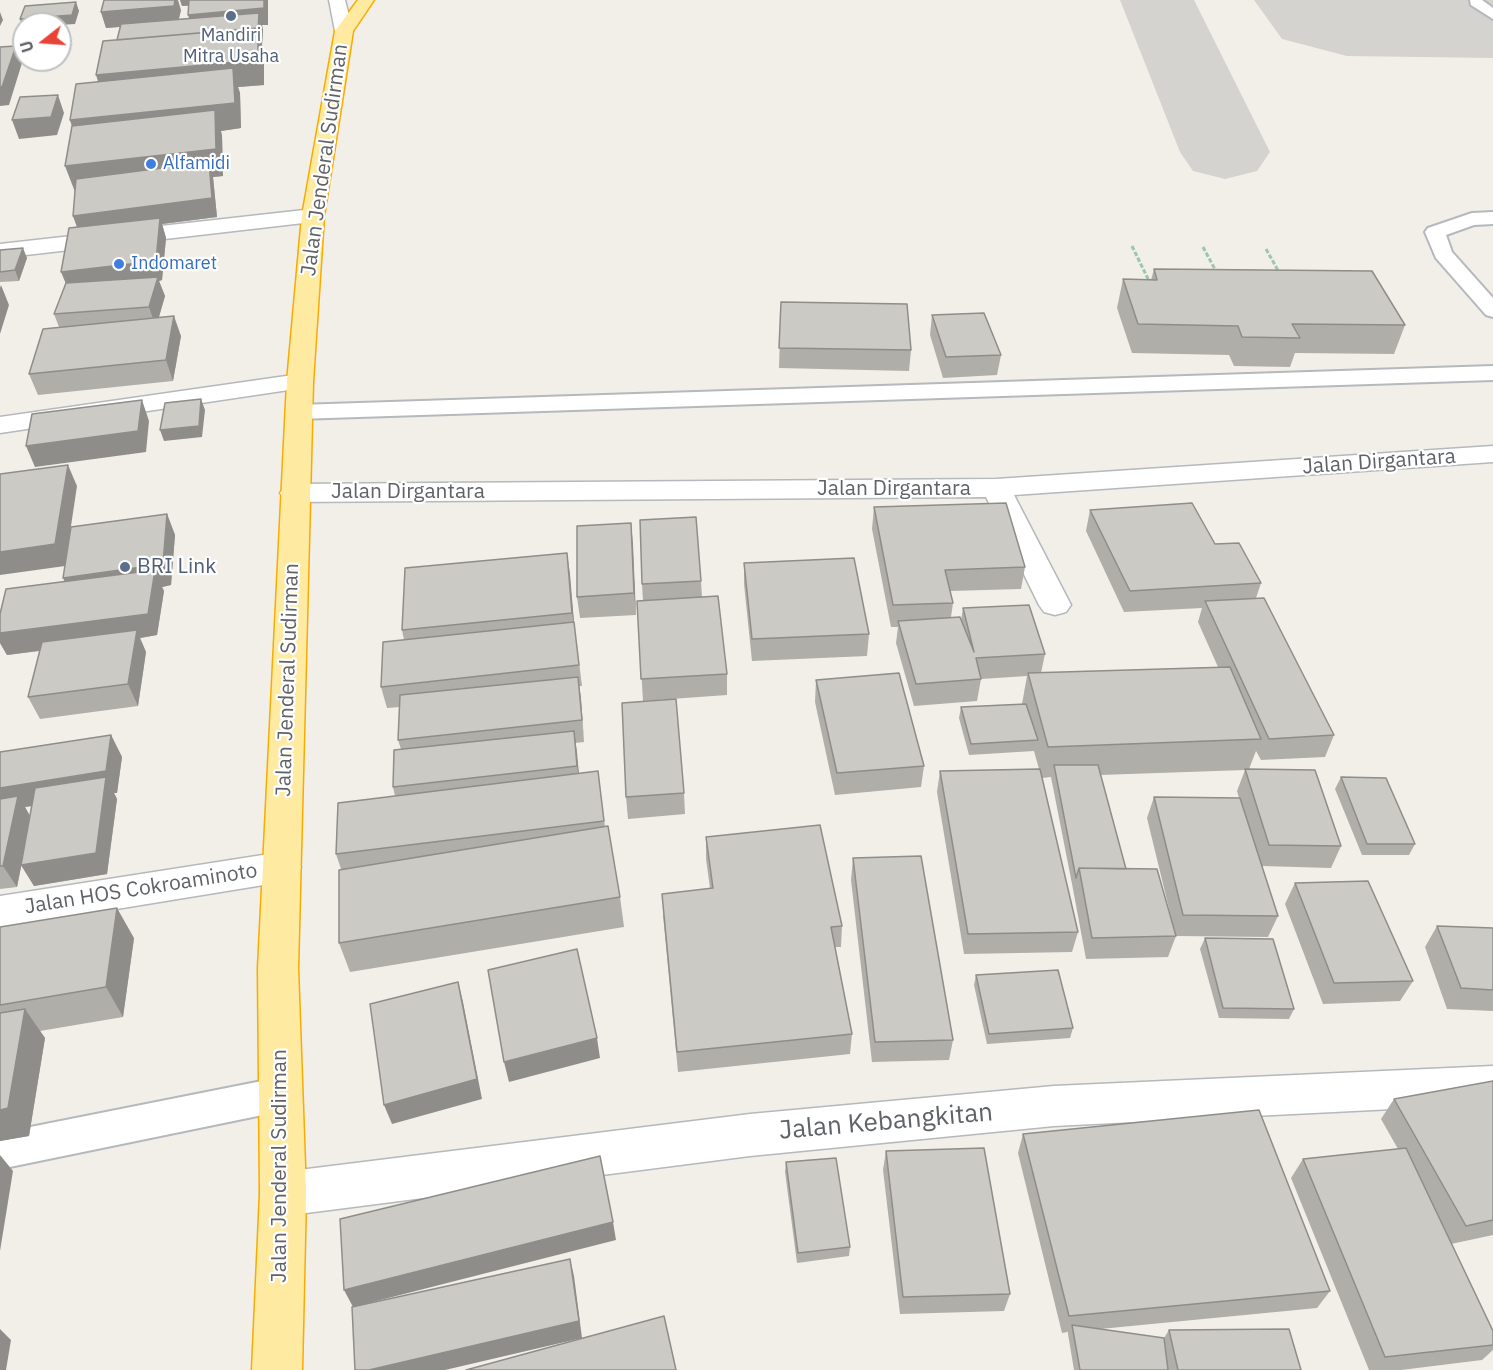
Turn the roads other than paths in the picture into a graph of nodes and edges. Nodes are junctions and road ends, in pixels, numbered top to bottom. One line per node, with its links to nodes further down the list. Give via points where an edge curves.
1 (366, 0): 3 (highway, Jalan Jenderal Sudirman)
2 (1476, 2): 4 (lane)
3 (341, 15): 5 (highway, Jalan Jenderal Sudirman)
4 (1493, 15)
5 (313, 216): 7 (street); 10 (highway, Jalan Jenderal Sudirman)
6 (1493, 218): 8 (lane, via 1472,219 1435,232 1443,254)
7 (0, 251)
8 (1493, 311)
9 (1493, 374): 10 (lane)
10 (299, 397): 11 (street); 14 (highway, Jalan Jenderal Sudirman)
11 (0, 425)
12 (1493, 454): 13 (street, Jalan Dirgantara)
13 (996, 488): 14 (street, Jalan Dirgantara); 15 (street)
14 (294, 493): 16 (highway, Jalan Jenderal Sudirman)
15 (1055, 605)
16 (282, 867): 17 (street, Jalan HOS Cokroaminoto); 19 (highway, Jalan Jenderal Sudirman)
17 (0, 912)
18 (1493, 1085): 21 (street, Jalan Kebangkitan, via 1042,1107 750,1135)
19 (282, 1094): 20 (lane); 21 (highway, Jalan Jenderal Sudirman)
20 (0, 1151)
21 (283, 1194): 22 (highway, Jalan Jenderal Sudirman)
22 (277, 1370)

